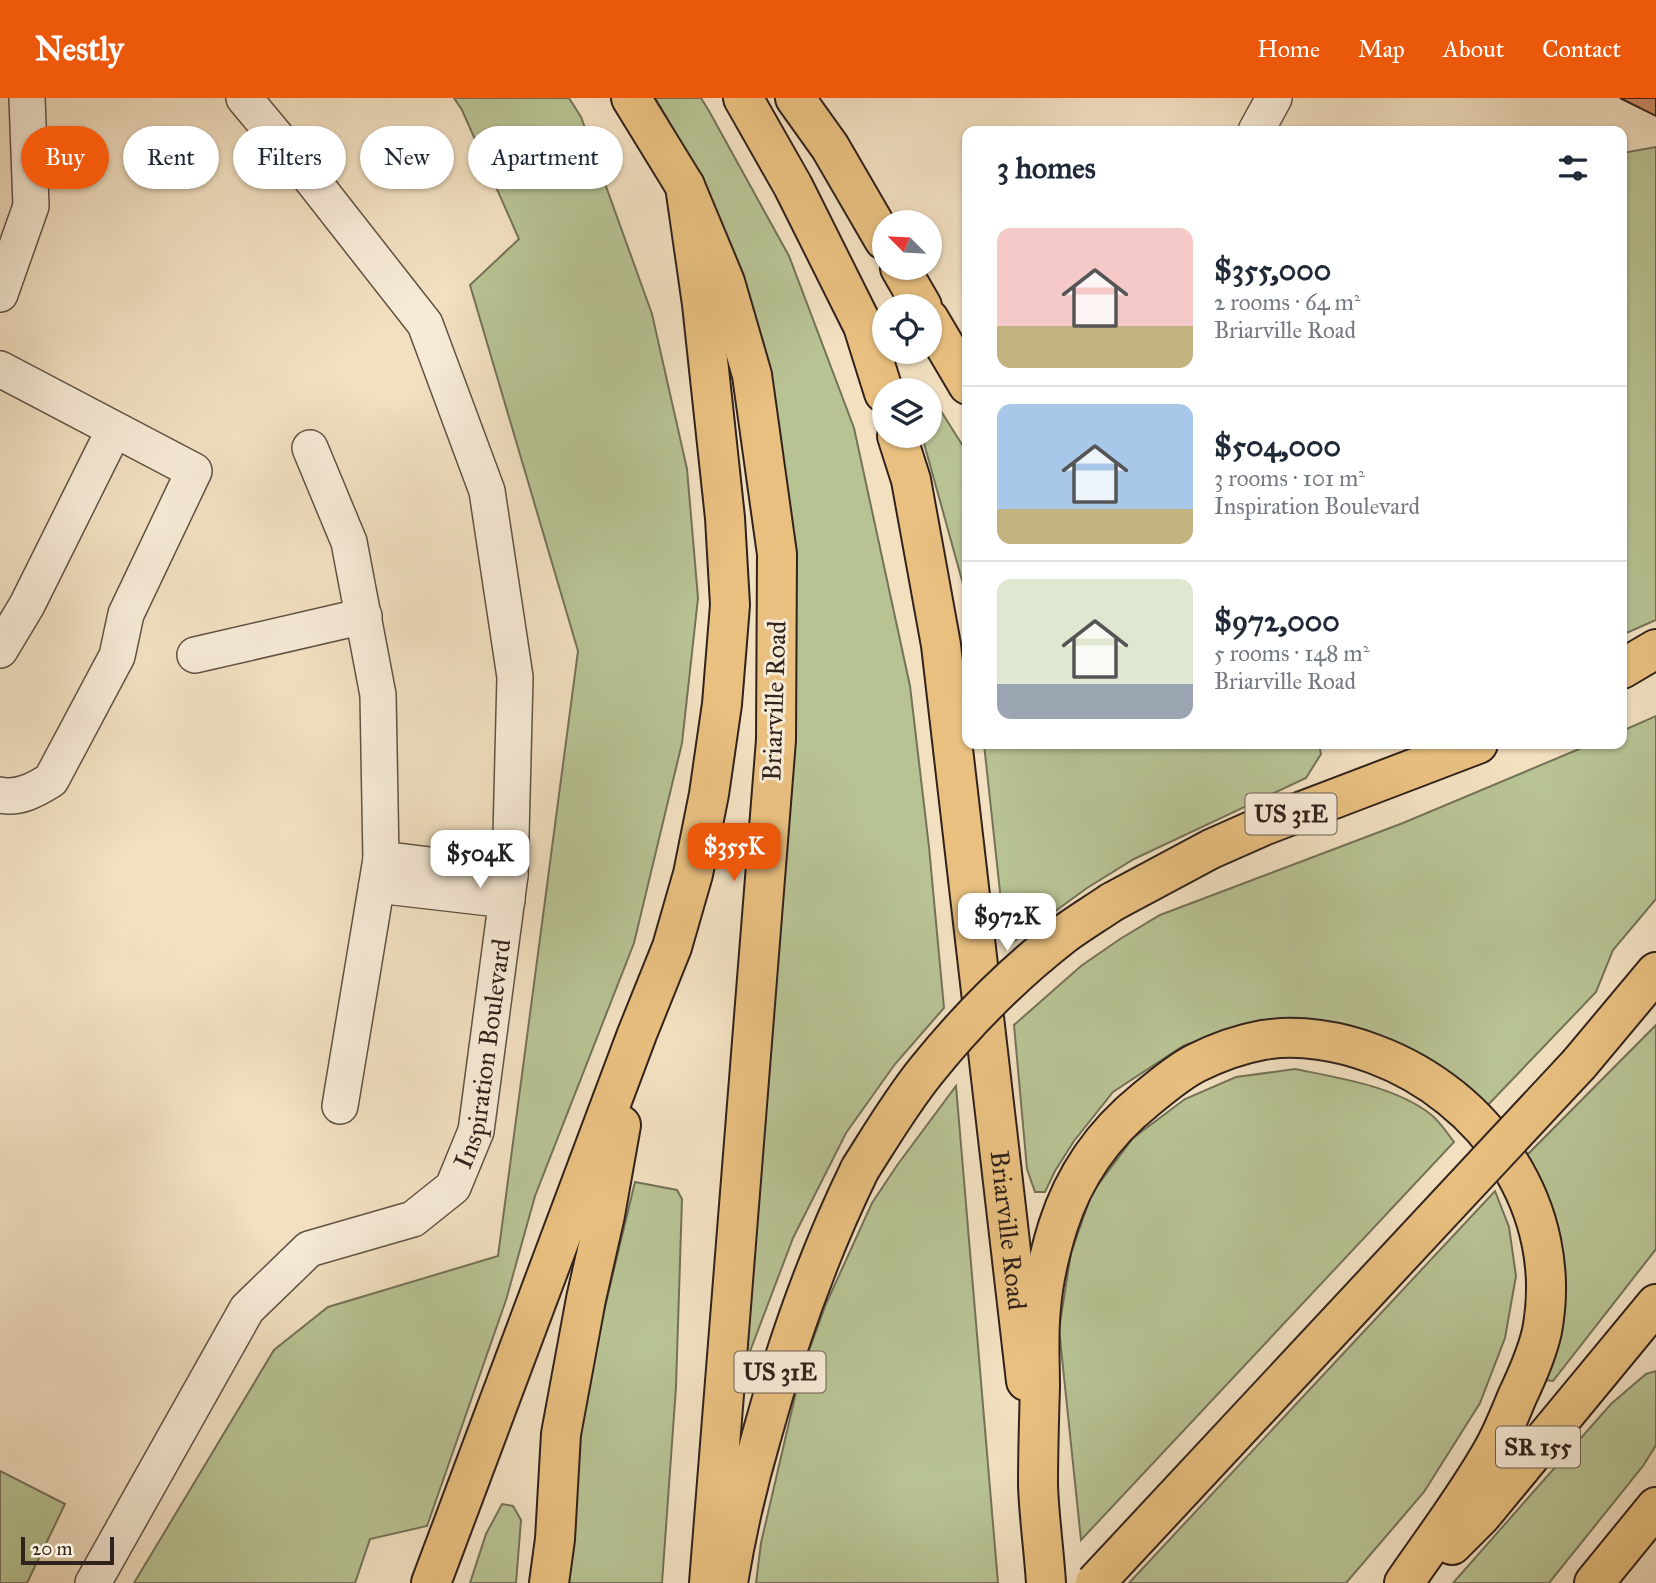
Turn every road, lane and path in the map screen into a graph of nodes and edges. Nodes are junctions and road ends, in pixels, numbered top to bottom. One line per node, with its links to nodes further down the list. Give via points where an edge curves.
1 (27, 98): 10 (street, via 31,206)
2 (244, 98): 24 (street, Inspiration Boulevard, via 425,324 487,491 515,677)
3 (631, 98): 8 (main road, Briarville Road)
4 (743, 98): 14 (main road, via 863,326)
5 (795, 98): 9 (main road)
6 (1274, 98): 7 (street)
7 (1259, 126)
8 (685, 186): 26 (main road, via 725,518 730,606 722,704 693,874 672,947); 34 (main road, Briarville Road, via 724,282 752,375 777,554 776,740)
9 (872, 219)
10 (0, 294)
11 (942, 340): 13 (main road)
12 (0, 369): 15 (street)
13 (962, 375)
14 (879, 378)
15 (114, 430): 19 (street); 22 (street, via 194,471 126,614 117,656 51,780 28,793)
16 (310, 448): 18 (street, via 349,542)
17 (901, 448): 29 (main road, Briarville Road, via 911,480 941,645)
18 (364, 616): 20 (street); 23 (street, via 378,695)
19 (0, 650)
20 (195, 655)
21 (1465, 749): 35 (main road, US 31E, bridge, via 1263,825 1112,902 1065,934 965,1026 895,1114 838,1213 773,1393)
22 (0, 795)
23 (379, 872): 24 (street); 27 (street)
24 (509, 887): 31 (street, Inspiration Boulevard, via 476,1131 453,1187 413,1219 309,1249 247,1309)
25 (1656, 972): 37 (main road, bridge, via 1579,1064)
26 (637, 1034): 32 (main road); 33 (main road, via 561,1434)
27 (340, 1106)
28 (1656, 1304): 39 (main road, SR 155, via 1481,1516)
29 (1038, 1487): 36 (main road); 38 (main road, via 1041,1308 1059,1224 1084,1167 1130,1112 1196,1063 1264,1040 1292,1038 1353,1046 1391,1060 1445,1091 1497,1144 1528,1199 1546,1268 1542,1331 1495,1447)
30 (1656, 1507): 40 (main road)
31 (93, 1583)
32 (431, 1583)
33 (549, 1583)
34 (709, 1583)
35 (728, 1583)
36 (1046, 1583)
37 (1095, 1583)
38 (1404, 1583)
39 (1414, 1583)
40 (1594, 1583)

